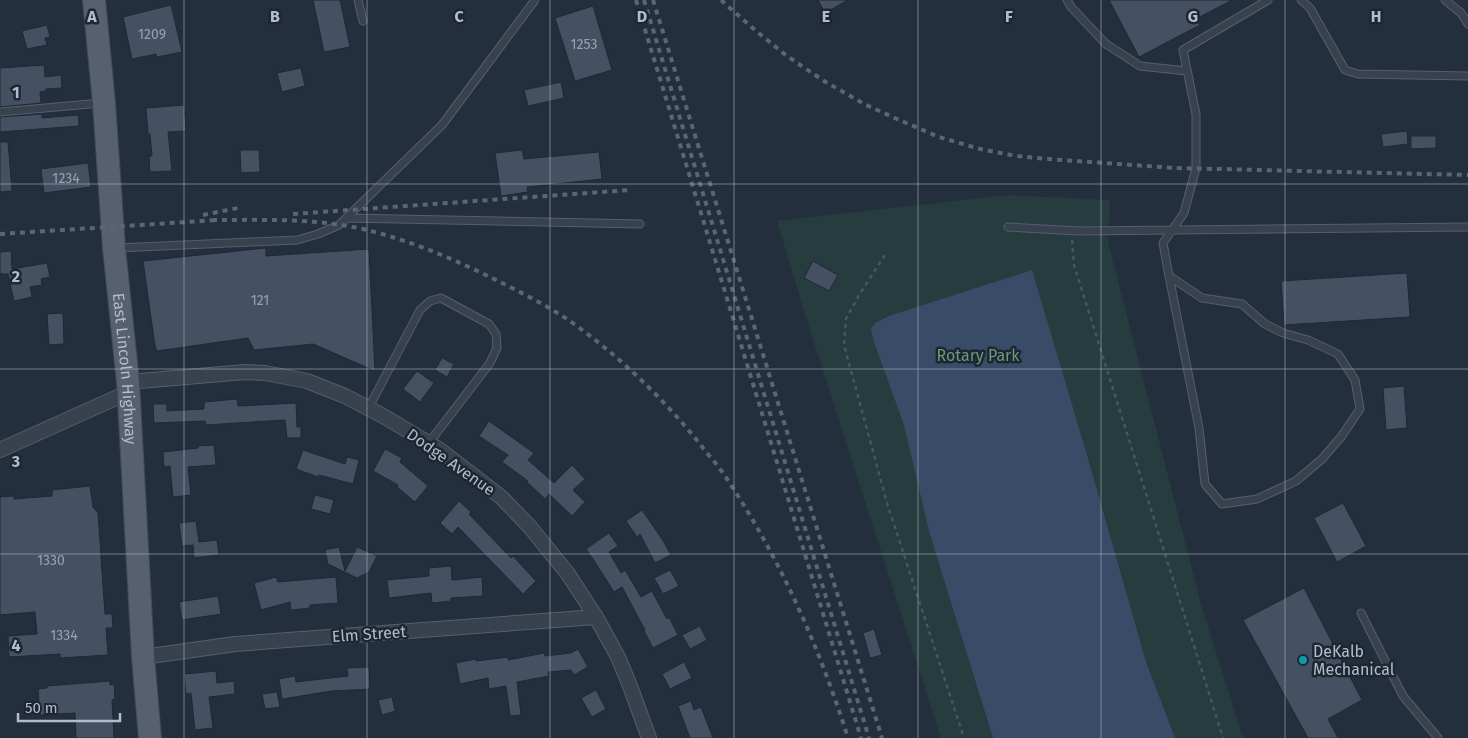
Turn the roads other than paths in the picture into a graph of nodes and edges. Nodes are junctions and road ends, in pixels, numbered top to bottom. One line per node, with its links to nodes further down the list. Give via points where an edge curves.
1 (94, 0): 12 (main road, East Lincoln Highway)
2 (358, 0): 8 (lane)
3 (535, 0): 14 (lane, via 442,125)
4 (1067, 0): 10 (lane, via 1106,44 1140,66)
5 (1268, 0): 10 (lane, via 1183,50)
6 (1301, 0): 11 (lane, via 1310,8 1345,70 1358,74)
7 (1445, 0): 9 (lane, via 1461,13)
8 (363, 21)
9 (1468, 24)
10 (1187, 71): 18 (lane, via 1196,114 1196,168 1184,213)
11 (1468, 76)
12 (104, 103): 13 (lane); 19 (main road, East Lincoln Highway)
13 (0, 112)
14 (347, 218): 15 (lane); 19 (lane, via 339,225 297,240)
15 (640, 224)
16 (1008, 227): 18 (lane, via 1071,231)
17 (1468, 227): 18 (lane)
18 (1173, 230): 20 (lane, via 1163,243)
19 (114, 248): 21 (main road, East Lincoln Highway)
20 (1169, 276): 20 (lane, via 1202,298 1242,304 1265,324 1283,334 1308,340 1338,354 1355,380 1360,409 1341,437 1296,481 1257,499 1222,504 1205,484 1199,428)
21 (128, 387): 22 (street, Dodge Avenue, via 245,372 265,373 307,381 346,396); 24 (street, Dodge Avenue); 27 (main road, East Lincoln Highway)
22 (368, 409): 23 (street, Dodge Avenue); 23 (lane, via 420,310 430,301 441,298 489,324 496,334 497,348 490,363)
23 (428, 444): 26 (street, Dodge Avenue, via 501,497 568,574)
24 (0, 450)
25 (1360, 613): 30 (lane, via 1403,696)
26 (596, 617): 27 (street, Elm Street, via 235,644); 29 (street, Dodge Avenue, via 624,672)
27 (144, 657): 28 (main road, East Lincoln Highway)
28 (150, 738)
29 (649, 738)
30 (1438, 738)

